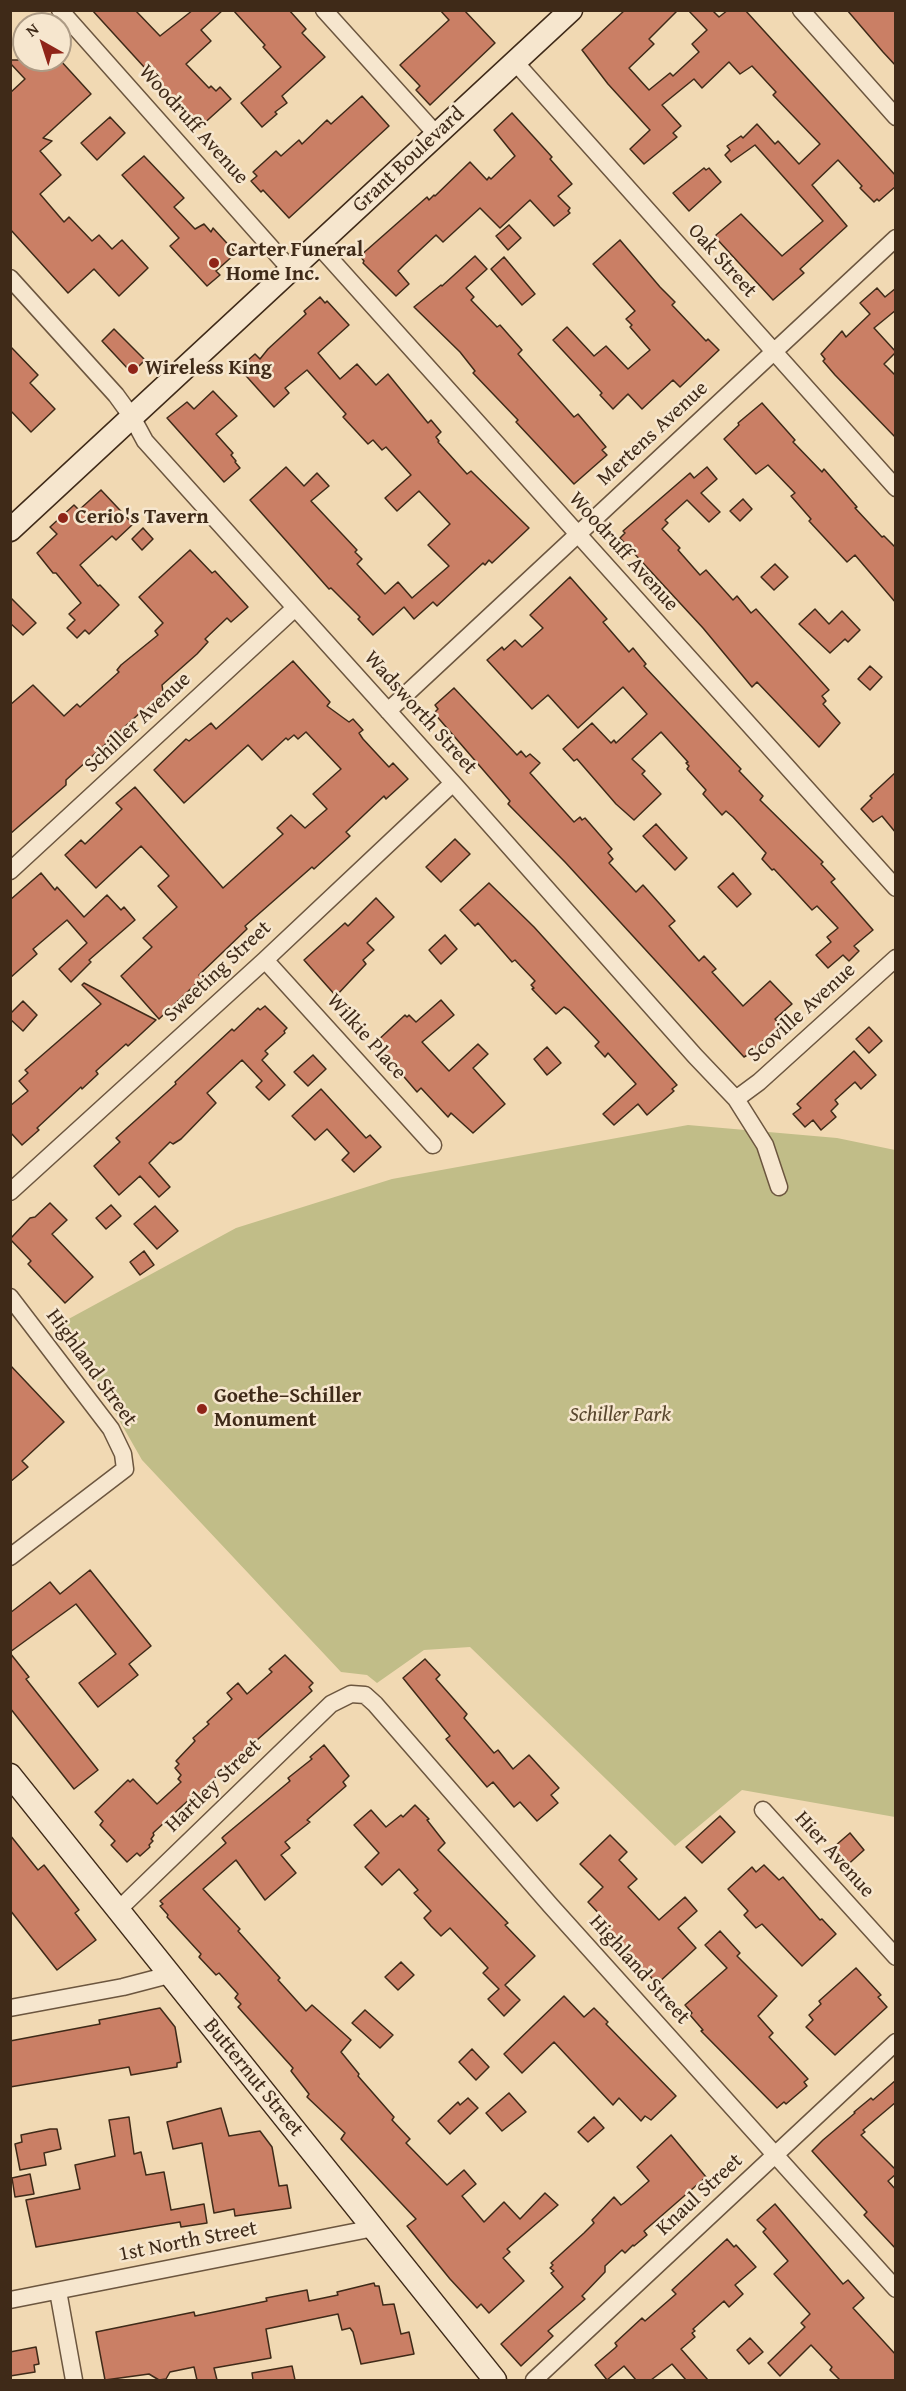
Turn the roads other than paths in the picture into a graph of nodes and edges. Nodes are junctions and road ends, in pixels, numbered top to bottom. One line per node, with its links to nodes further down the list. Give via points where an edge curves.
1 (60, 10): 10 (street, Woodruff Avenue)
2 (324, 10): 7 (street)
3 (571, 10): 5 (street, Grant Boulevard)
4 (801, 10): 6 (street)
5 (515, 62): 7 (street, Grant Boulevard); 12 (street, Oak Street)
6 (896, 117)
7 (437, 135): 9 (street, Grant Boulevard)
8 (896, 238): 12 (street, Mertens Avenue)
9 (318, 245): 10 (street, Grant Boulevard); 16 (street, Woodruff Avenue)
10 (291, 270): 13 (street, Grant Boulevard)
11 (10, 278): 13 (street, Wadsworth Street)
12 (774, 353): 14 (street, Oak Street); 16 (street, Mertens Avenue)
13 (132, 417): 15 (street, Grant Boulevard); 17 (street, Wadsworth Street, via 145,441)
14 (896, 488)
15 (10, 530)
16 (577, 535): 18 (street, Mertens Avenue); 21 (street, Woodruff Avenue)
17 (295, 608): 18 (street, Wadsworth Street); 20 (street, Schiller Avenue)
18 (388, 711): 19 (street, Wadsworth Street)
19 (453, 783): 23 (street, Sweeting Street); 24 (street, Wadsworth Street)
20 (10, 871)
21 (896, 888)
22 (896, 958): 24 (street, Scoville Avenue)
23 (265, 960): 25 (street, Wilkie Place); 27 (street, Sweeting Street)
24 (736, 1099): 26 (street, Wadsworth Street, via 765,1145)
25 (433, 1145)
26 (779, 1187)
27 (10, 1192)
28 (10, 1297): 29 (street, Highland Street, via 111,1429 123,1454 125,1469)
29 (10, 1557)
30 (343, 1696): 33 (street, Hartley Street); 38 (street, Highland Street, via 364,1695 375,1704)
31 (10, 1775): 33 (street, Butternut Street)
32 (763, 1810): 34 (street, Hier Avenue)
33 (118, 1910): 35 (street, Butternut Street)
34 (896, 1957)
35 (169, 1975): 36 (street, via 123,1988); 39 (street, Butternut Street)
36 (10, 2008)
37 (896, 2042): 38 (street, Knaul Street)
38 (775, 2155): 40 (street, Highland Street); 45 (street, Knaul Street)
39 (374, 2228): 41 (street, 1st North Street); 44 (street, Butternut Street)
40 (896, 2289)
41 (58, 2290): 42 (street, 1st North Street); 43 (street)
42 (11, 2295)
43 (74, 2380)
44 (495, 2380)
45 (534, 2380)

